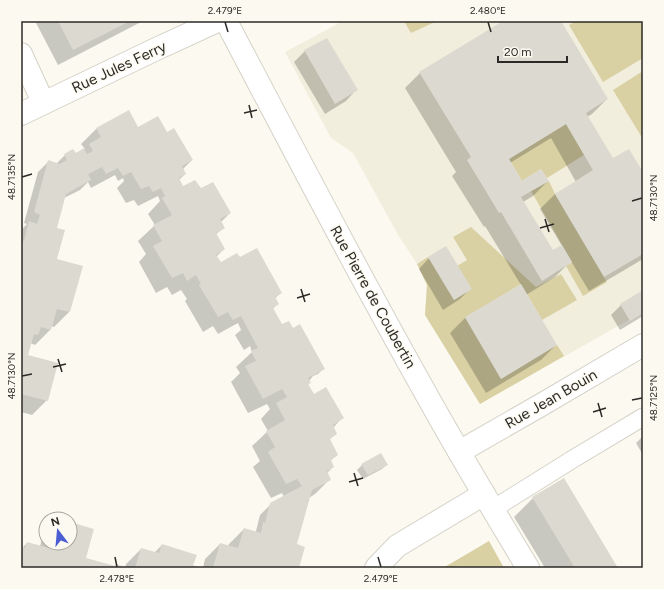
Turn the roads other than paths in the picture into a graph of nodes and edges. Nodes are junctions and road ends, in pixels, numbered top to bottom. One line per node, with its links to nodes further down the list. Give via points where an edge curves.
1 (217, 21): 4 (street, Rue Jules Ferry)
2 (226, 21): 8 (street, Rue Pierre de Coubertin, via 342,242)
3 (21, 54): 4 (street)
4 (43, 102): 5 (street, Rue Jules Ferry)
5 (21, 114)
6 (643, 345): 8 (street, Rue Jean Bouin)
7 (643, 417): 9 (street, via 567,462)
8 (459, 452): 9 (street, Rue Pierre de Coubertin)
9 (488, 501): 10 (street, via 397,546); 11 (street, Rue Pierre de Coubertin)
10 (376, 568)
11 (528, 568)

